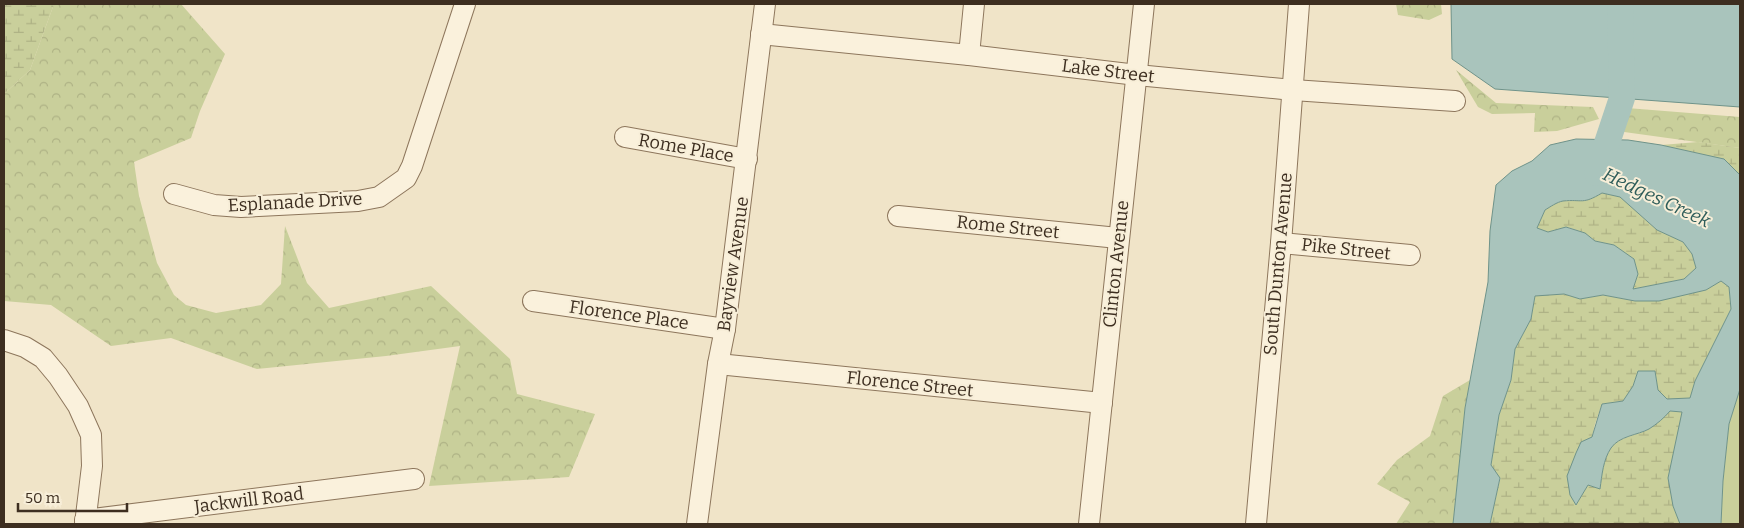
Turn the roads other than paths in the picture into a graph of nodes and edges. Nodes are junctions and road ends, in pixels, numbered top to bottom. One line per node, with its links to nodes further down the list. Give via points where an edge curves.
1 (465, 4): 13 (street, Esplanade Drive, via 412,166 406,178 387,192 358,202 241,207 214,206)
2 (765, 4): 6 (street, Bayview Avenue)
3 (974, 4): 7 (street)
4 (1144, 4): 8 (street, Clinton Avenue)
5 (1299, 4): 9 (street, South Dunton Avenue)
6 (761, 34): 7 (street, Lake Street); 12 (street, Bayview Avenue)
7 (969, 54): 8 (street, Lake Street)
8 (1137, 75): 9 (street, Lake Street); 15 (street, Clinton Avenue)
9 (1293, 90): 10 (street, Lake Street); 16 (street, South Dunton Avenue)
10 (1455, 101)
11 (625, 137): 12 (street, Rome Place)
12 (747, 159): 19 (street, Bayview Avenue)
13 (174, 194)
14 (898, 216): 15 (street, Rome Street)
15 (1118, 238): 22 (street, Clinton Avenue)
16 (1281, 242): 17 (street, Pike Street); 27 (street, South Dunton Avenue)
17 (1410, 255)
18 (533, 301): 19 (street, Florence Place)
19 (725, 329): 21 (street, Bayview Avenue)
20 (4, 340): 24 (street, via 43,358 78,406 91,435 92,466)
21 (718, 364): 22 (street, Florence Street); 25 (street, Bayview Avenue)
22 (1102, 403): 26 (street, Clinton Avenue)
23 (414, 480): 24 (street, Jackwill Road)
24 (85, 522)
25 (697, 524)
26 (1089, 524)
27 (1256, 524)

